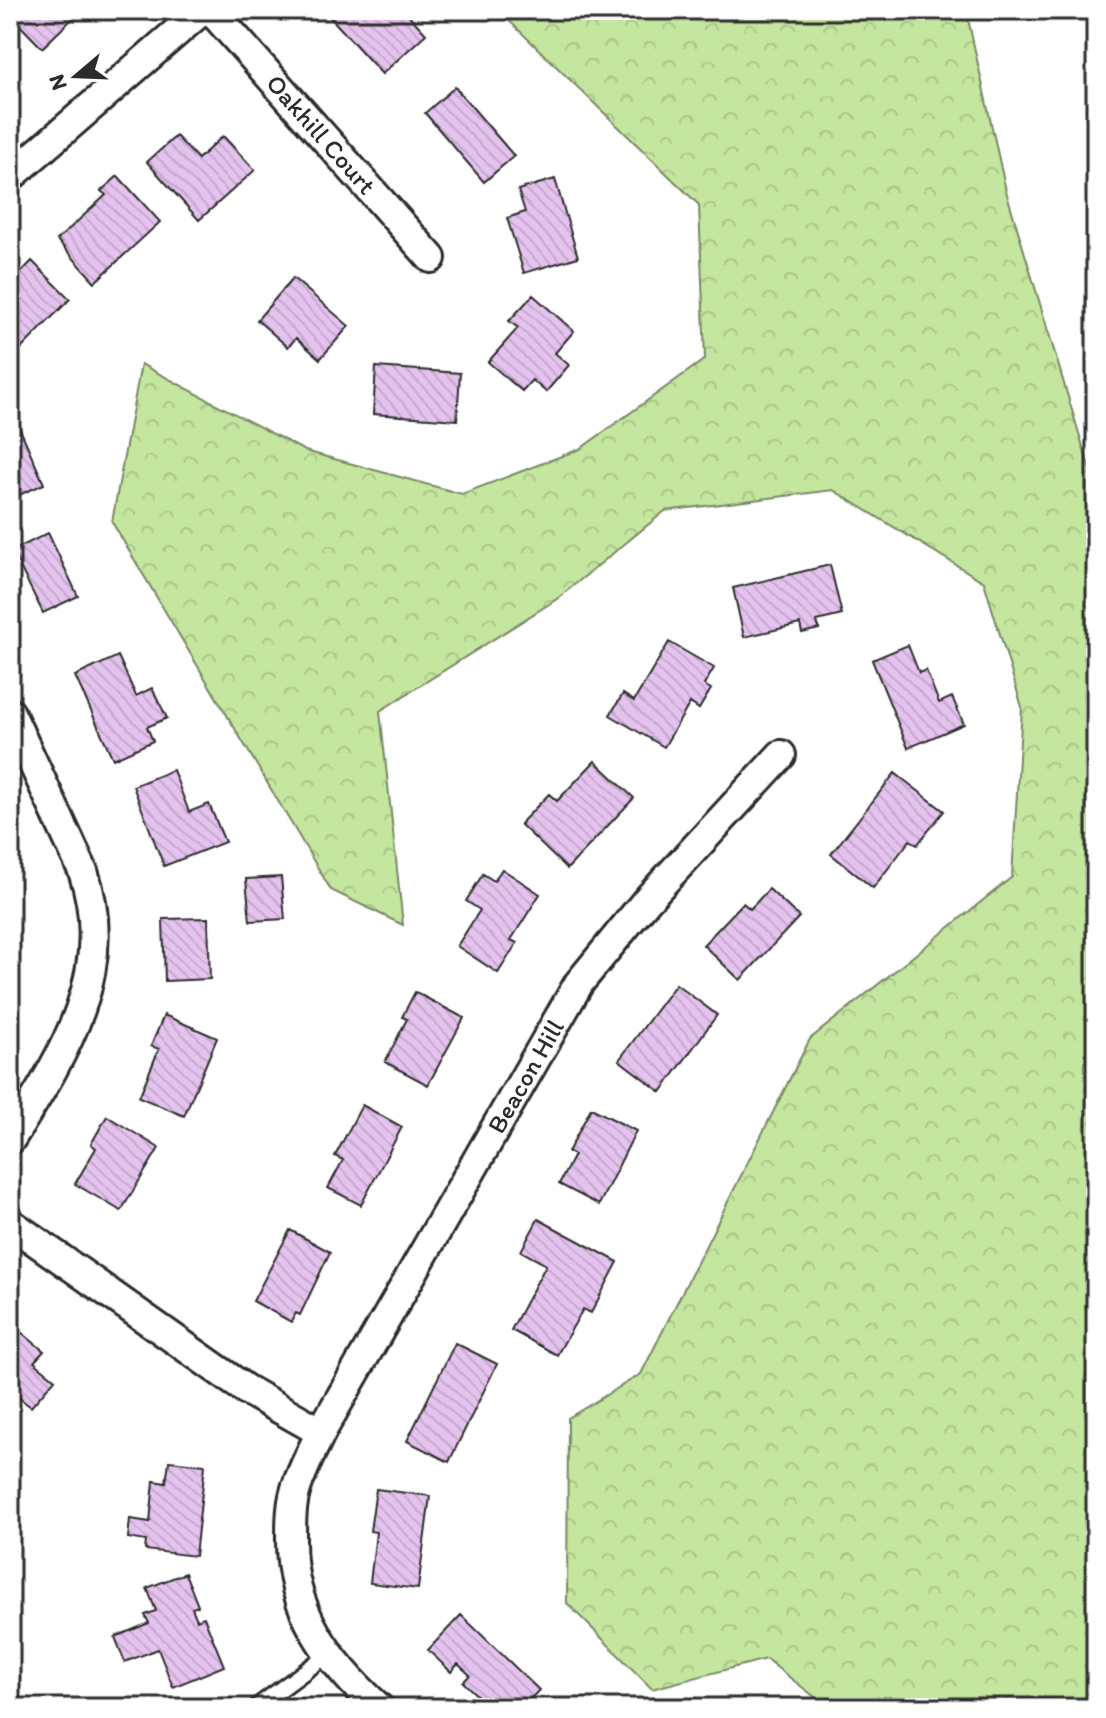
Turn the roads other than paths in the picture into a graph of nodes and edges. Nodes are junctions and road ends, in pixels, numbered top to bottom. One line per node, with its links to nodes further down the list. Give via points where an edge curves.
1 (202, 10): 3 (street)
2 (211, 10): 4 (street, Oakhill Court)
3 (10, 177)
4 (431, 258)
5 (10, 713): 7 (street, via 83,871 96,931 85,1005)
6 (781, 755): 9 (street, Beacon Hill, via 647,900 579,983)
7 (10, 1140)
8 (10, 1223): 9 (street, via 245,1389)
9 (321, 1432): 10 (street, Beacon Hill, via 294,1497 291,1563 298,1599)
10 (327, 1655): 11 (lane); 12 (street, Beacon Hill)
11 (255, 1708)
12 (379, 1708)

